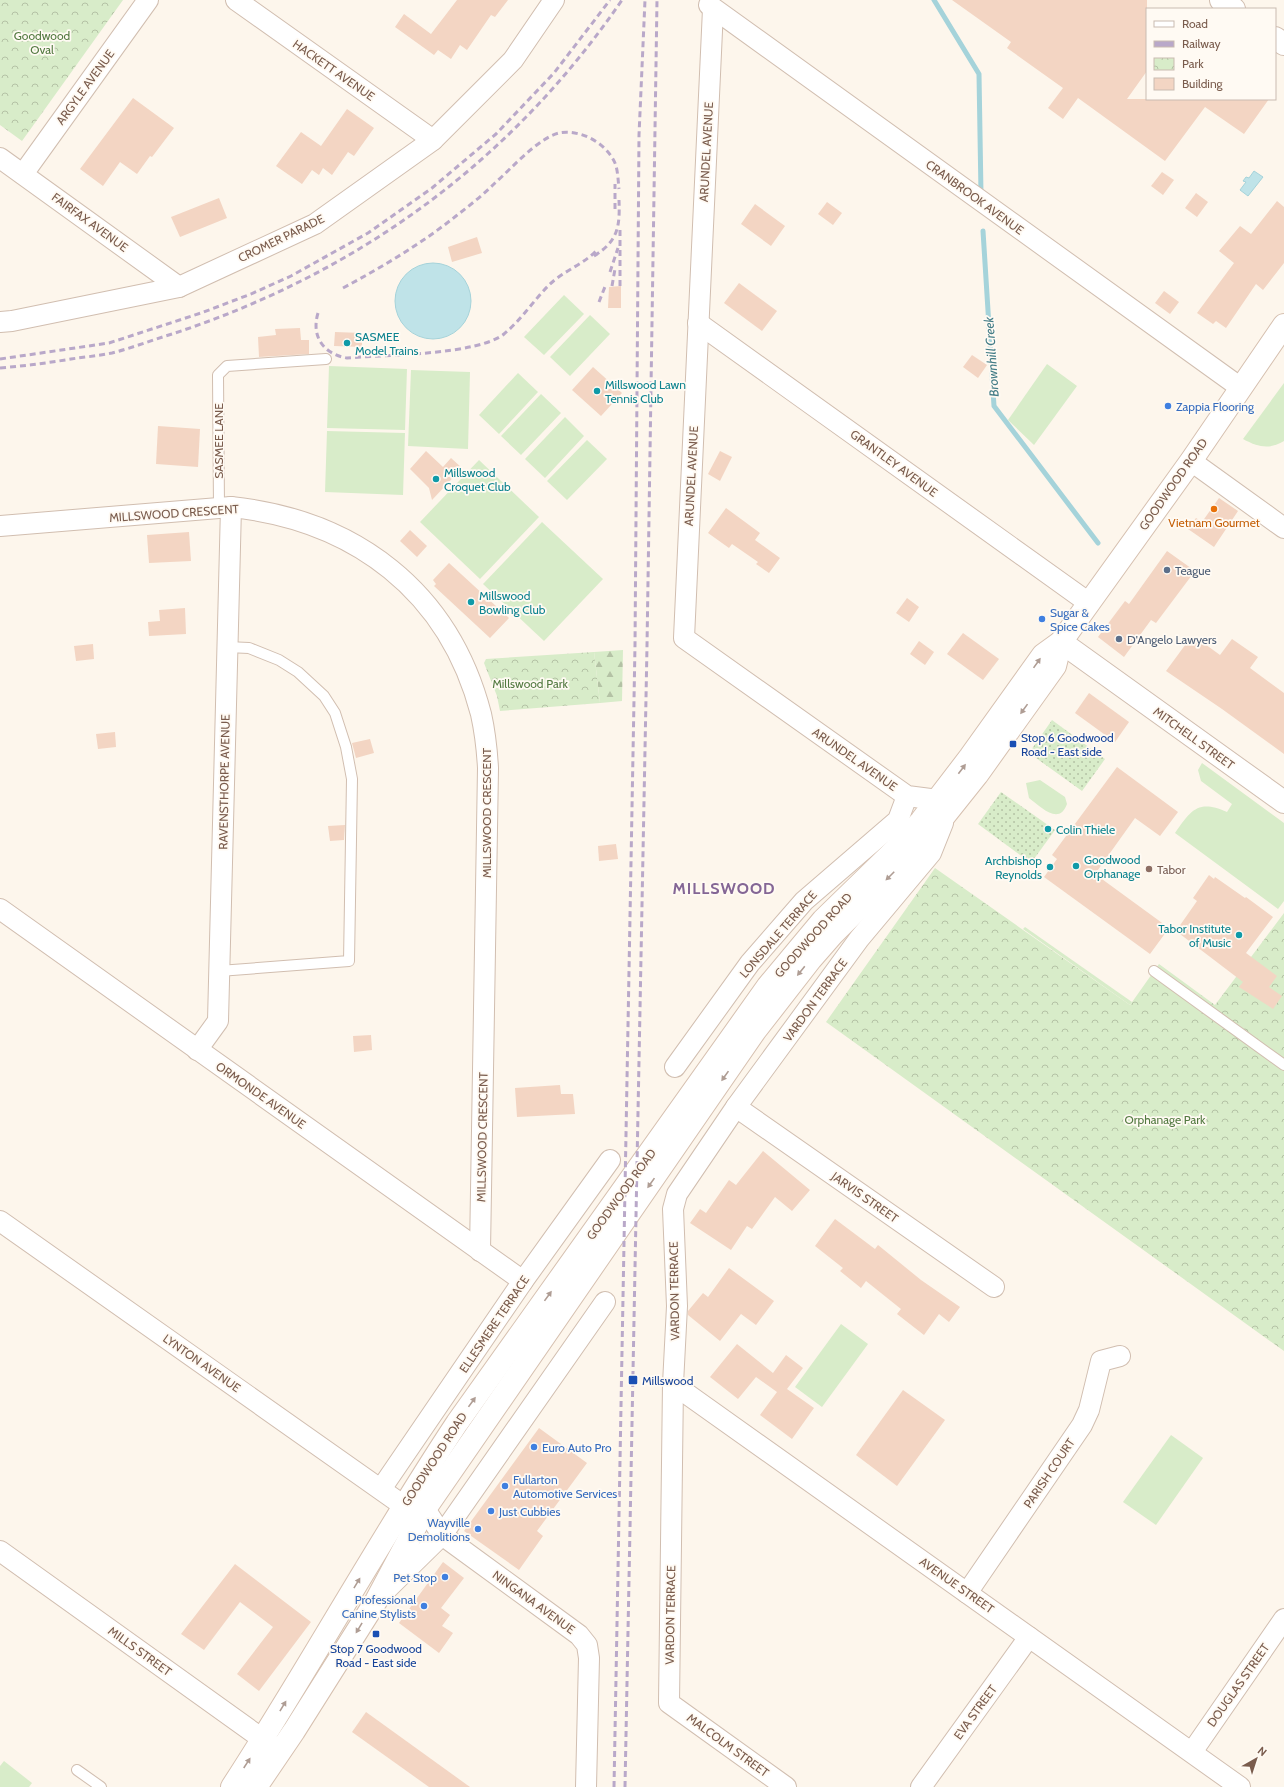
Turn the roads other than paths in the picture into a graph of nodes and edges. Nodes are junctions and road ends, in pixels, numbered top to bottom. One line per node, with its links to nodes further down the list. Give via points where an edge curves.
1 (148, 0): 9 (street, ARGYLE AVENUE)
2 (236, 0): 7 (street, HACKETT AVENUE)
3 (554, 0): 7 (street, CROMER PARADE, via 512,60)
4 (1221, 0): 6 (main road)
5 (711, 7): 12 (street, ARUNDEL AVENUE); 15 (street, CRANBROOK AVENUE)
6 (1233, 8)
7 (433, 140): 10 (street, CROMER PARADE, via 315,224)
8 (0, 158): 9 (street, FAIRFAX AVENUE)
9 (23, 174): 10 (street, FAIRFAX AVENUE)
10 (179, 287): 11 (street, CROMER PARADE)
11 (0, 322)
12 (698, 323): 20 (street, GRANTLEY AVENUE); 25 (street, ARUNDEL AVENUE, via 684,638)
13 (1284, 326): 15 (main road, GOODWOOD ROAD)
14 (326, 359): 17 (lane, SASMEE LANE, via 227,366 218,375)
15 (1241, 388): 16 (main road, GOODWOOD ROAD)
16 (1191, 461): 19 (street); 20 (main road, GOODWOOD ROAD)
17 (225, 507): 18 (street, MILLSWOOD CRESCENT); 22 (street, RAVENSTHORPE AVENUE); 39 (street, MILLSWOOD CRESCENT, via 284,515 349,541 377,557 416,594 436,618 460,658 473,688 481,715 488,768)
18 (0, 526)
19 (1284, 528)
20 (1089, 603): 21 (main road, GOODWOOD ROAD)
21 (1061, 642): 23 (main road, GOODWOOD ROAD); 24 (main road, MITCHELL STREET); 27 (main road, GOODWOOD ROAD, one-way to 21, via 1043,655)
22 (227, 647): 31 (street, RAVENSTHORPE AVENUE); 31 (lane, via 249,648 279,660 298,672 324,696 335,713 346,747 352,779 349,961)
23 (1055, 666): 24 (main road, MITCHELL STREET); 27 (main road, GOODWOOD ROAD, one-way to 27, via 977,775)
24 (1105, 674): 26 (main road, MITCHELL STREET)
25 (907, 796): 27 (street, ARUNDEL AVENUE); 35 (street, LONSDALE TERRACE, via 898,820 804,900 750,963)
26 (1284, 802)
27 (942, 807): 29 (main road, GOODWOOD ROAD, one-way to 29, via 918,849); 30 (street, VARDON TERRACE, via 931,853); 46 (main road, GOODWOOD ROAD, one-way to 27, via 457,1423 768,986 824,920)
28 (0, 909): 33 (street, ORMONDE AVENUE)
29 (851, 917): 30 (street, via 860,925); 46 (main road, GOODWOOD ROAD, one-way to 46, via 811,959 755,1031)
30 (859, 939): 36 (street, VARDON TERRACE)
31 (219, 971): 33 (street, RAVENSTHORPE AVENUE, via 218,1022)
32 (1154, 971): 34 (lane)
33 (197, 1050): 39 (street, ORMONDE AVENUE)
34 (1284, 1065)
35 (674, 1067)
36 (736, 1107): 41 (street, JARVIS STREET); 44 (street, VARDON TERRACE, via 677,1194 673,1209 677,1306)
37 (610, 1160): 40 (street, ELLESMERE TERRACE)
38 (0, 1221): 45 (street, LYNTON AVENUE)
39 (480, 1252): 40 (street, ORMONDE AVENUE)
40 (523, 1281): 45 (street, ELLESMERE TERRACE)
41 (994, 1287)
42 (605, 1302): 47 (street)
43 (1120, 1356): 49 (street, PARISH COURT, via 1101,1361 1089,1410 1082,1425)
44 (673, 1384): 49 (street, AVENUE STREET); 53 (street, VARDON TERRACE)
45 (381, 1489): 46 (street, LYNTON AVENUE)
46 (414, 1507): 47 (street, NINGANA AVENUE); 50 (main road, GOODWOOD ROAD); 54 (main road, GOODWOOD ROAD, one-way to 46)
47 (442, 1535): 50 (street); 60 (street, NINGANA AVENUE, via 579,1635 587,1645 589,1658)
48 (0, 1551): 54 (street, MILLS STREET)
49 (967, 1593): 52 (street, AVENUE STREET)
50 (376, 1600): 54 (main road, GOODWOOD ROAD, one-way to 54)
51 (1284, 1619): 55 (street, DOUGLAS STREET)
52 (1029, 1637): 55 (street, AVENUE STREET); 62 (street, EVA STREET)
53 (669, 1703): 61 (street, MALCOLM STREET)
54 (272, 1745): 58 (main road, GOODWOOD ROAD, one-way to 54); 59 (main road, GOODWOOD ROAD)
55 (1192, 1752): 63 (street, AVENUE STREET)
56 (77, 1770): 57 (lane)
57 (100, 1787)
58 (232, 1787)
59 (256, 1787)
60 (586, 1787)
61 (786, 1787)
62 (921, 1787)
63 (1240, 1787)

